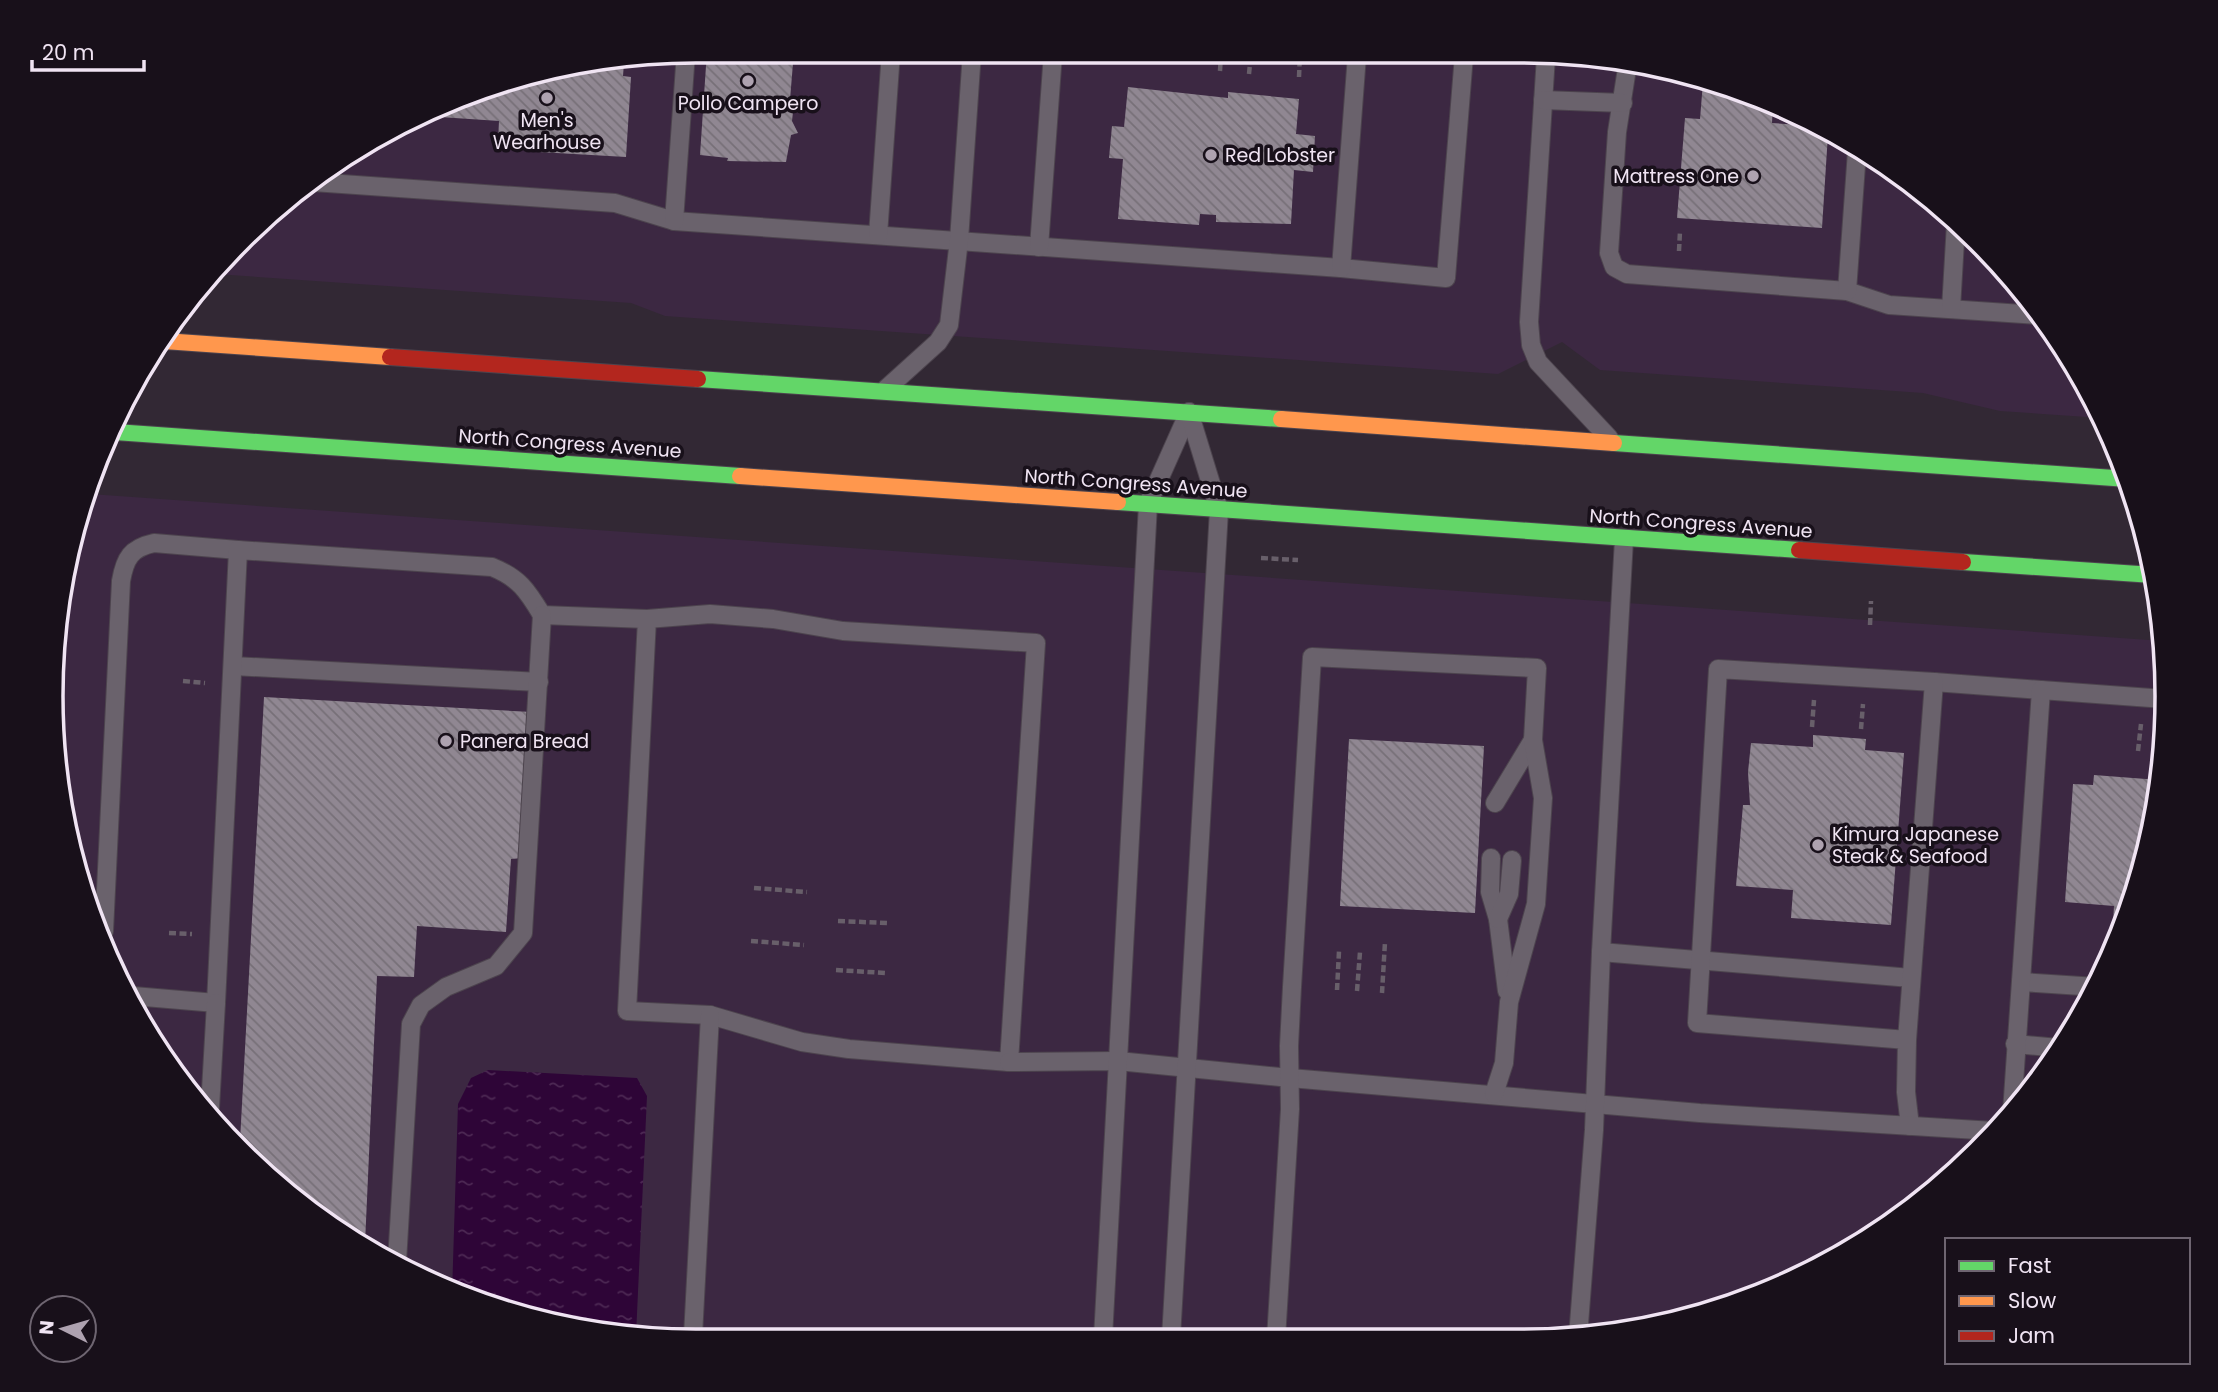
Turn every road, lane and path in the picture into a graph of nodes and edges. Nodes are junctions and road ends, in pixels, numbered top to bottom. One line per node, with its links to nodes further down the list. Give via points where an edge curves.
1 (685, 63): 19 (lane)
2 (890, 63): 21 (lane)
3 (971, 63): 23 (lane)
4 (1053, 63): 24 (lane)
5 (1221, 63): 11 (path)
6 (1250, 63): 13 (path)
7 (1300, 63): 14 (path)
8 (1356, 63): 26 (lane)
9 (1463, 63): 26 (lane, via 1446,278)
10 (1545, 64): 15 (lane)
11 (1220, 71)
12 (1627, 72): 16 (lane)
13 (1249, 74)
14 (1299, 77)
15 (1543, 100): 16 (lane); 34 (lane, via 1531,345 1538,362)
16 (1623, 103): 27 (lane, via 1609,253 1614,267 1627,274)
17 (1856, 159): 27 (lane)
18 (326, 183): 19 (lane, via 615,203)
19 (674, 221): 21 (lane)
20 (1680, 230): 25 (path)
21 (878, 235): 23 (lane)
22 (1955, 235): 28 (lane)
23 (959, 240): 24 (lane); 31 (lane, via 949,325 938,342)
24 (1039, 247): 26 (lane)
25 (1678, 259)
26 (1341, 268)
27 (1847, 291): 28 (lane, via 1889,305)
28 (1951, 309): 29 (lane)
29 (2026, 314)
30 (172, 342): 31 (main road)
31 (884, 391): 32 (main road)
32 (1189, 412): 34 (main road); 36 (lane); 37 (lane)
33 (121, 432): 36 (main road, North Congress Avenue)
34 (1614, 443): 35 (main road)
35 (2116, 478)
36 (1148, 504): 37 (main road, North Congress Avenue); 94 (lane)
37 (1219, 510): 38 (main road, North Congress Avenue); 96 (lane)
38 (1624, 539): 42 (main road, North Congress Avenue); 77 (lane)
39 (238, 550): 44 (lane, via 492,567 525,588); 47 (lane); 67 (lane, via 154,543 132,552 124,566)
40 (1262, 558): 41 (path)
41 (1298, 560)
42 (2143, 574)
43 (1871, 601): 46 (path)
44 (542, 615): 45 (lane); 49 (lane)
45 (647, 619): 90 (lane, via 627,1011); 95 (lane, via 709,614 843,631 1036,643)
46 (1870, 625)
47 (233, 666): 49 (lane); 89 (lane)
48 (183, 681): 51 (path)
49 (538, 682): 104 (lane, via 523,933 496,966 446,987 421,1005 411,1024)
50 (1934, 682): 52 (lane); 78 (lane, via 1718,669); 81 (lane)
51 (209, 683)
52 (2041, 690): 54 (lane); 82 (lane)
53 (1814, 697): 57 (path)
54 (2155, 698)
55 (1863, 699): 58 (path)
56 (2141, 720): 60 (path)
57 (1812, 727)
58 (1861, 729)
59 (1533, 740): 61 (lane); 88 (lane, via 1543,798 1536,904); 97 (lane, via 1537,668 1312,657)
60 (2138, 751)
61 (1505, 799)
62 (1491, 858): 66 (lane, via 1490,892)
63 (1512, 860): 66 (lane, via 1509,894)
64 (754, 888): 65 (path)
65 (807, 892)
66 (1499, 919): 88 (lane)
67 (105, 920)
68 (838, 921): 69 (path)
69 (887, 923)
70 (169, 933): 71 (path)
71 (195, 934)
72 (751, 942): 74 (path)
73 (1385, 942): 86 (path)
74 (804, 945)
75 (1339, 951): 84 (path)
76 (1360, 952): 85 (path)
77 (1601, 952): 78 (lane); 101 (lane)
78 (1700, 960): 81 (lane); 91 (lane, via 1697,1023)
79 (836, 970): 80 (path)
80 (885, 973)
81 (1911, 978): 91 (lane)
82 (2021, 982): 83 (lane); 92 (lane)
83 (2084, 986)
84 (1337, 990)
85 (1357, 991)
86 (1382, 993)
87 (139, 997): 89 (lane)
88 (1509, 1002): 98 (lane, via 1504,1063)
89 (216, 1003): 100 (lane)
90 (710, 1016): 95 (lane, via 814,1044); 106 (lane)
91 (1907, 1040): 102 (lane)
92 (2015, 1044): 93 (lane); 99 (lane)
93 (2049, 1047)
94 (1118, 1061): 95 (lane); 96 (lane); 107 (lane)
95 (1009, 1062)
96 (1187, 1067): 97 (lane); 108 (lane)
97 (1290, 1078): 98 (lane); 109 (lane)
98 (1494, 1094): 101 (lane)
99 (2013, 1095)
100 (210, 1101)
101 (1595, 1103): 102 (lane); 105 (lane)
102 (1910, 1126): 103 (lane)
103 (1982, 1130)
104 (397, 1254)
105 (1579, 1326)
106 (693, 1329)
107 (1103, 1329)
108 (1172, 1329)
109 (1277, 1329)

